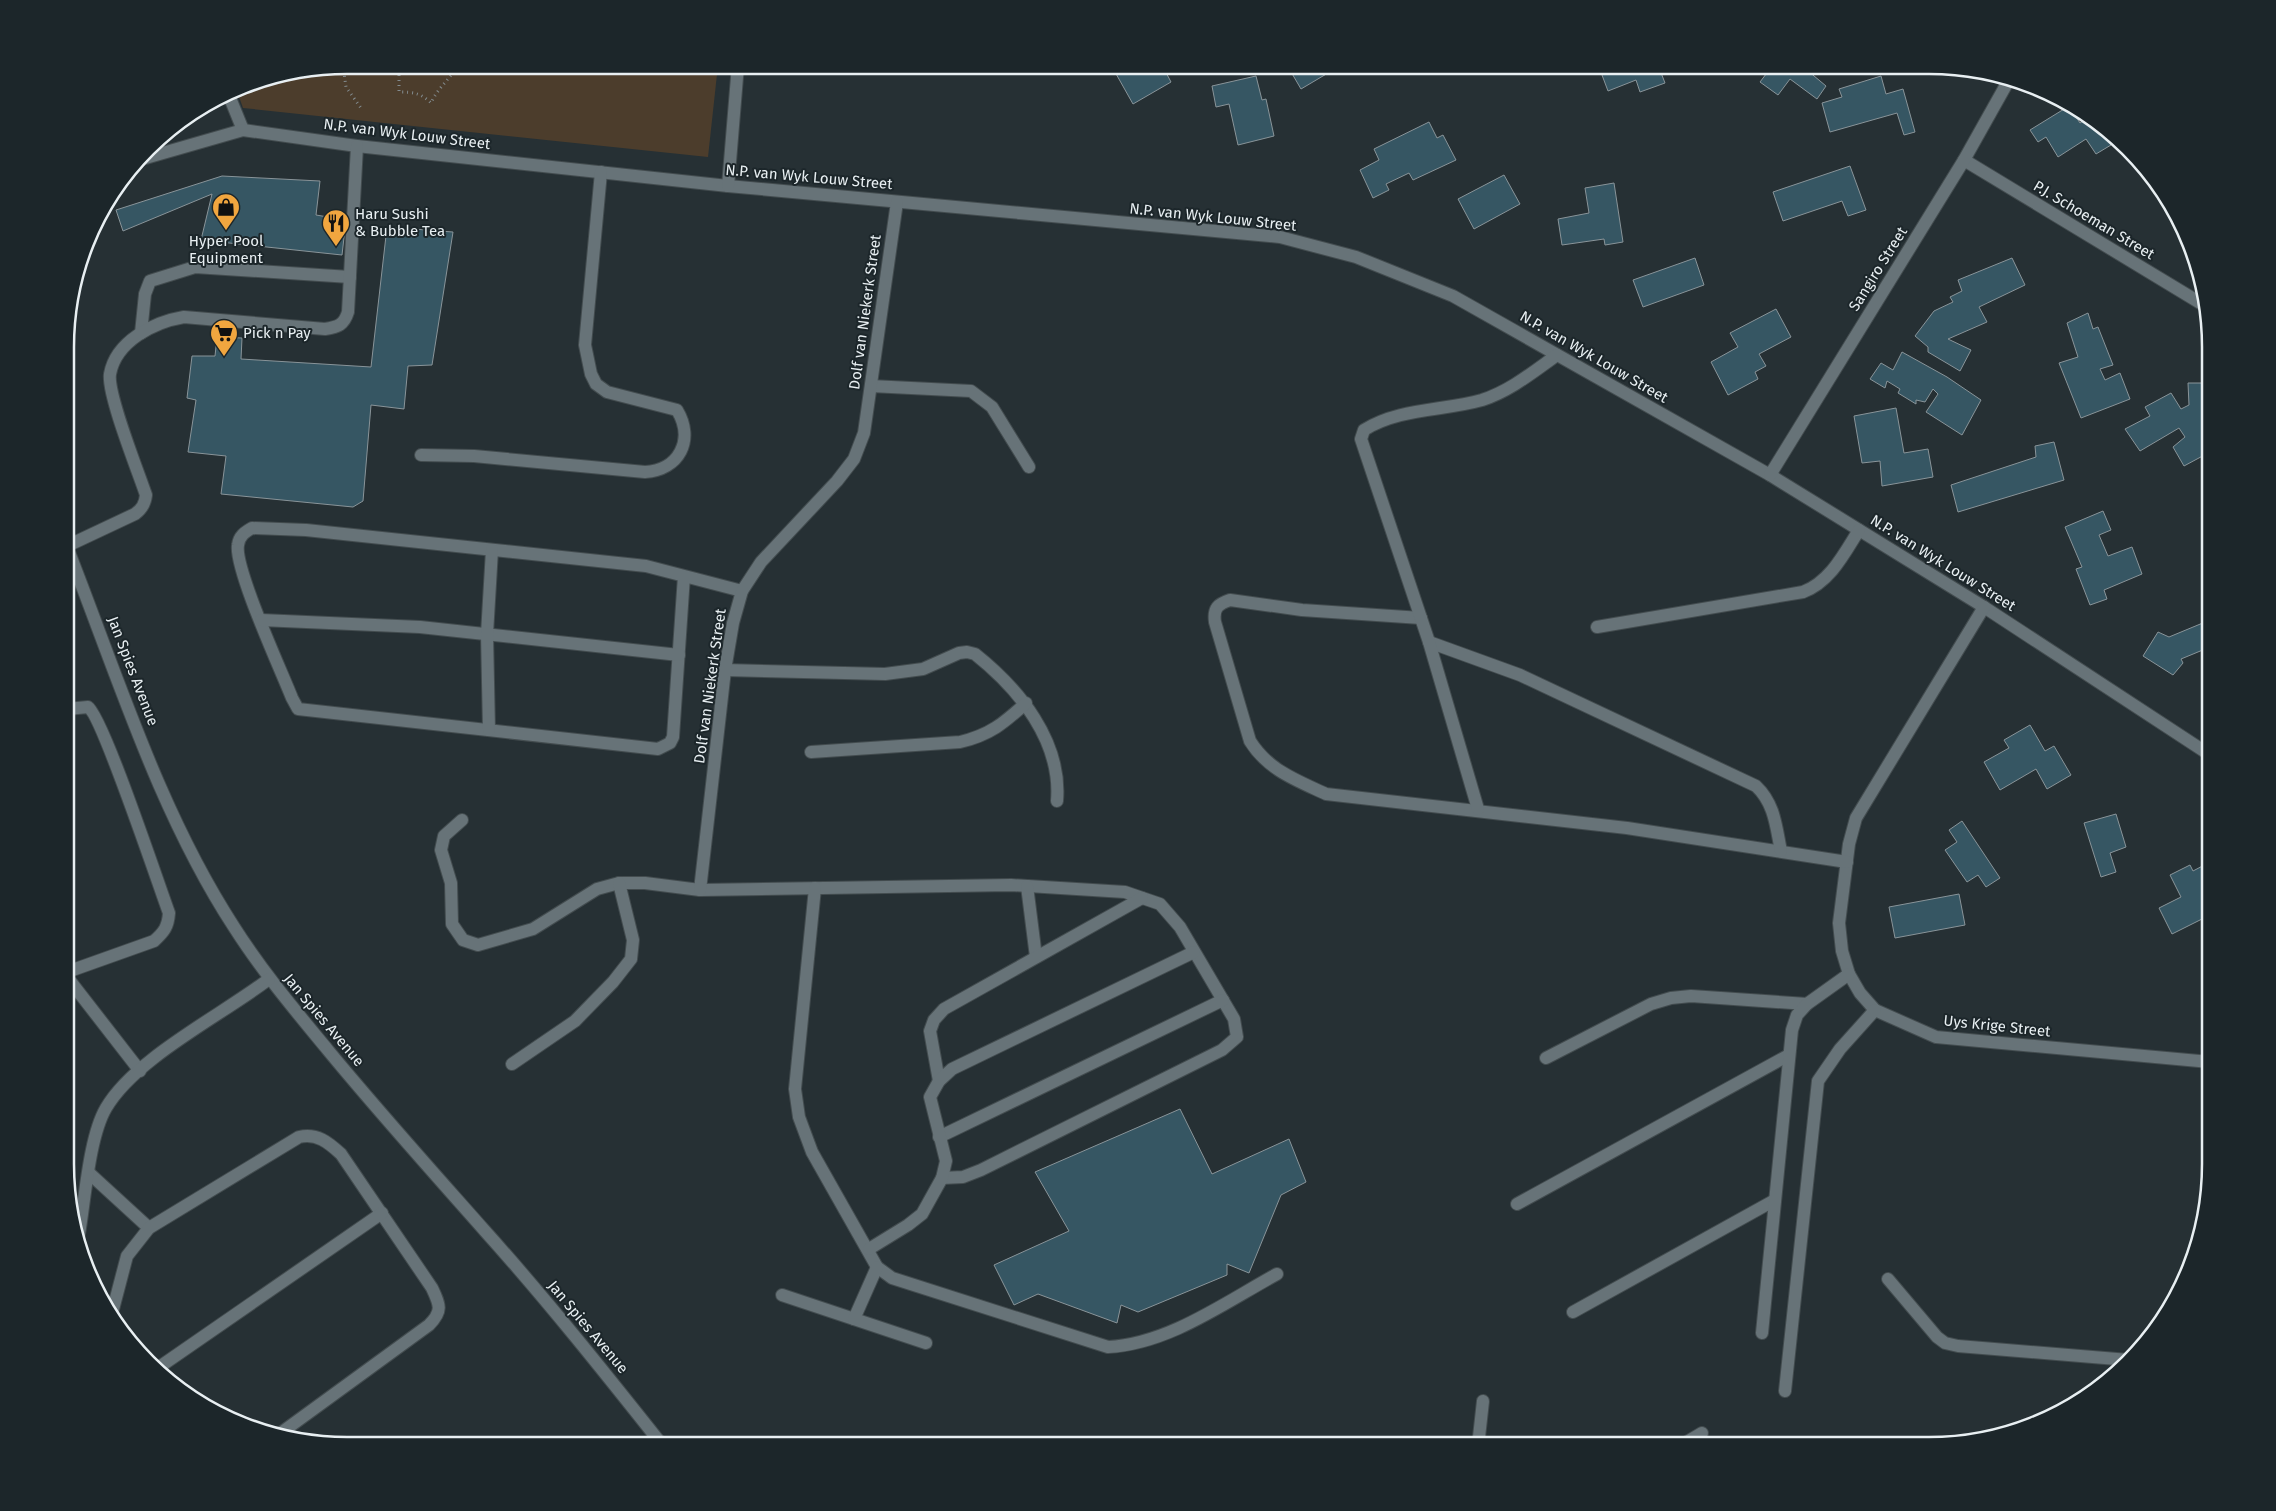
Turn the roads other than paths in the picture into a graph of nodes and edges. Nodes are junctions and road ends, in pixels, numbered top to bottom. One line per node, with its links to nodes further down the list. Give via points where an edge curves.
1 (737, 74): 9 (street)
2 (2006, 85): 7 (street, Sangiro Street)
3 (231, 100): 4 (street)
4 (243, 130): 5 (street, N.P. van Wyk Louw Street); 6 (street, N.P. van Wyk Louw Street)
5 (358, 146): 8 (street, N.P. van Wyk Louw Street); 11 (street)
6 (152, 156)
7 (1964, 160): 12 (street, P.J. Schoeman Street); 18 (street, Sangiro Street)
8 (601, 172): 9 (street, N.P. van Wyk Louw Street); 16 (street, via 585,345 591,374 596,384 607,392 677,410 684,429 679,456 663,469 644,472 474,456)
9 (728, 186): 10 (street, N.P. van Wyk Louw Street)
10 (897, 202): 14 (street, N.P. van Wyk Louw Street, via 1280,237 1356,257 1453,296); 15 (street, Dolf van Niekerk Street)
11 (350, 278): 13 (street, via 348,312 340,326 325,329 184,317 165,320); 13 (street, via 194,267 150,281 145,294)
12 (2198, 302)
13 (141, 333): 20 (street, via 114,360 110,376 146,495 145,501 135,514)
14 (1557, 355): 18 (street, N.P. van Wyk Louw Street); 26 (street, via 1522,381 1490,396 1392,417 1364,430 1364,452)
15 (871, 386): 17 (street, via 971,391 992,407); 24 (street, Dolf van Niekerk Street, via 864,433 854,459 762,562)
16 (421, 455)
17 (1029, 467)
18 (1770, 475): 19 (street, N.P. van Wyk Louw Street)
19 (1859, 530): 25 (street, N.P. van Wyk Louw Street); 28 (street, via 1838,564 1814,588)
20 (74, 543)
21 (492, 550): 23 (street, via 646,566); 27 (street, via 306,530 252,528 239,538 237,547); 29 (street)
22 (74, 564): 52 (street, Jan Spies Avenue, via 167,803 232,925)
23 (684, 576): 24 (street); 31 (street)
24 (742, 591): 32 (street, Dolf van Niekerk Street)
25 (1984, 607): 36 (street, N.P. van Wyk Louw Street); 42 (street, Uys Krige Street, via 1856,818)
26 (1421, 618): 30 (street); 39 (street, via 1302,610 1230,600 1219,604 1214,618 1250,741 1281,774 1326,794)
27 (261, 620): 29 (street, via 420,627); 35 (street, via 298,709)
28 (1597, 627)
29 (487, 634): 31 (street); 35 (street)
30 (1429, 642): 39 (street); 41 (street, via 1520,675 1756,786 1773,810)
31 (679, 655): 35 (street, via 673,737 664,747 658,749)
32 (725, 670): 33 (street, via 885,674 923,669 967,652 986,663); 46 (street, Dolf van Niekerk Street)
33 (1026, 703): 37 (street, via 991,732 960,742); 38 (street, via 1048,743 1058,788)
34 (74, 708): 50 (street, via 88,707 95,716 169,913 164,933 154,941)
35 (489, 730)
36 (2202, 750)
37 (811, 752)
38 (1057, 802)
39 (1478, 809): 41 (street)
40 (462, 820): 43 (street, via 444,836 441,850 451,883 452,924 464,940 478,945 532,929 597,889)
41 (1780, 851): 42 (street)
42 (1847, 862): 51 (street, Uys Krige Street, via 1839,923)
43 (620, 883): 46 (street); 60 (street, via 633,940 631,959 575,1020)
44 (1028, 886): 45 (street); 47 (street, via 1125,892); 49 (street)
45 (815, 888): 46 (street); 71 (street, via 795,1089 799,1117 812,1152)
46 (700, 890)
47 (1142, 898): 48 (street, via 1160,904); 49 (street)
48 (1194, 952): 54 (street); 62 (street, via 952,1070)
49 (1036, 957): 62 (street, via 944,1009 934,1020 930,1031)
50 (74, 970)
51 (1849, 974): 55 (street); 56 (street, Uys Krige Street)
52 (269, 979): 61 (street); 87 (street, Jan Spies Avenue, via 381,1114 592,1356)
53 (74, 986): 61 (street)
54 (1222, 1000): 63 (street); 65 (street, via 1234,1019 1237,1036 1222,1050 981,1170 963,1177)
55 (1807, 1004): 57 (street, via 1797,1015); 58 (street, via 1691,996 1671,998 1651,1004)
56 (1875, 1010): 59 (street, Uys Krige Street, via 1936,1037); 83 (street, via 1840,1048 1818,1081)
57 (1789, 1055): 66 (street); 67 (street)
58 (1546, 1058)
59 (2202, 1061)
60 (512, 1064)
61 (140, 1071): 64 (street, via 121,1087 105,1109)
62 (939, 1081): 63 (street, via 930,1097)
63 (939, 1138): 65 (street, via 946,1161)
64 (89, 1173): 69 (street); 70 (street)
65 (942, 1178): 71 (street, via 922,1214)
66 (1775, 1200): 77 (street); 79 (street)
67 (1517, 1204)
68 (382, 1214): 70 (street, via 341,1154 326,1141 308,1135 299,1137); 82 (street); 85 (street, via 432,1288 438,1316)
69 (81, 1225)
70 (149, 1228): 76 (street, via 127,1256)
71 (868, 1249): 72 (street)
72 (877, 1267): 73 (street, via 892,1278 1108,1348 1130,1346 1161,1337); 78 (street)
73 (1277, 1274)
74 (1888, 1279): 81 (street, via 1937,1338 1945,1343)
75 (782, 1295): 78 (street)
76 (114, 1306)
77 (1573, 1312)
78 (854, 1319): 80 (street)
79 (1762, 1333)
80 (926, 1342)
81 (2120, 1359)
82 (162, 1365)
83 (1785, 1391)
84 (1483, 1401): 88 (street)
85 (285, 1430)
86 (1702, 1433): 89 (street)
87 (656, 1437)
88 (1479, 1437)
89 (1695, 1437)

